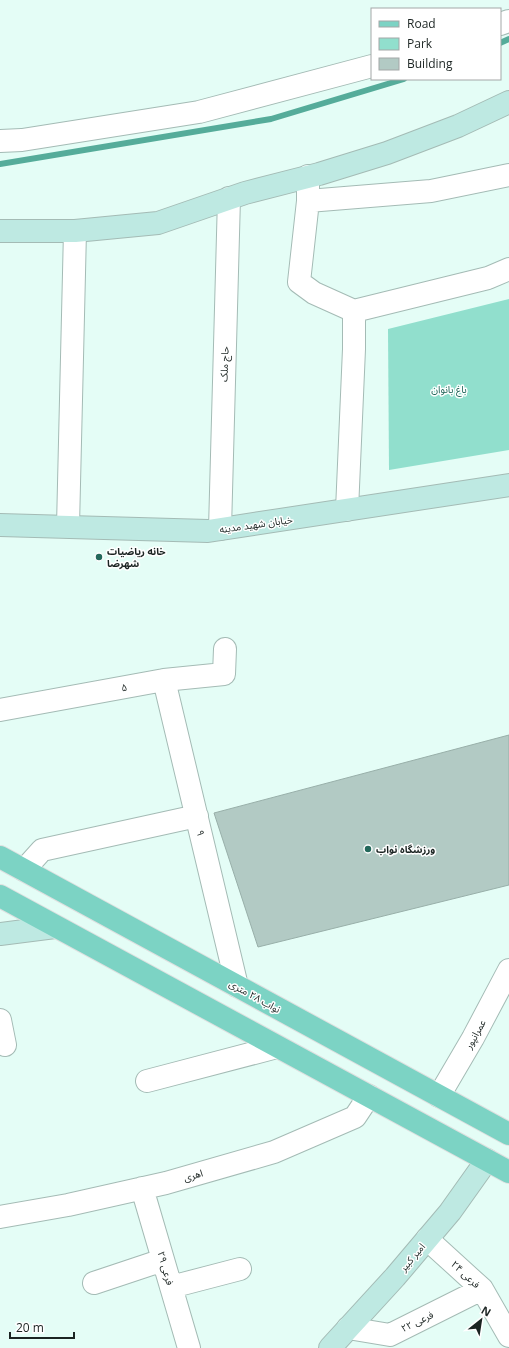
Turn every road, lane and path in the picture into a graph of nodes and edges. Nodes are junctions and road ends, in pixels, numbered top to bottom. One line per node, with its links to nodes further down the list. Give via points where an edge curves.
1 (371, 66): 3 (street, via 199,112 22,140)
2 (509, 102): 5 (street, via 458,126 388,153)
3 (0, 141)
4 (509, 175): 7 (street, via 431,191)
5 (308, 176): 6 (street); 7 (street)
6 (229, 198): 8 (street, via 158,223); 16 (street, حاج ملک)
7 (308, 201): 11 (street, via 299,282 314,293)
8 (75, 230): 9 (street); 15 (street)
9 (0, 231)
10 (509, 269): 11 (street, via 488,278)
11 (354, 311): 13 (street)
12 (509, 485): 13 (street, خیابان شهید مدینه)
13 (347, 510): 16 (street, خیابان شهید مدینه)
14 (0, 525): 15 (street, خیابان شهید مدینه)
15 (68, 526): 16 (street, خیابان شهید مدینه, via 208,531)
16 (220, 529)
17 (225, 649): 18 (street, ۵, via 224,674)
18 (164, 680): 19 (street, ۵); 20 (street, ۹)
19 (0, 710)
20 (197, 816): 22 (street, via 42,850); 27 (street, ۹)
21 (0, 857): 22 (main road, نواب ۲۸ متری)
22 (24, 870): 27 (main road, نواب ۲۸ متری)
23 (0, 896): 24 (main road)
24 (55, 927): 25 (street); 31 (main road)
25 (0, 934)
26 (509, 970): 28 (street, عمرانپور)
27 (237, 986): 34 (main road, نواب ۲۸ متری)
28 (501, 1005): 34 (street, عمرانپور)
29 (0, 1020): 30 (street)
30 (5, 1045)
31 (277, 1047): 32 (street); 33 (main road)
32 (147, 1081)
33 (369, 1096): 36 (main road); 38 (street, اهری, via 354,1117 274,1152)
34 (439, 1096): 35 (main road, نواب ۲۸ متری)
35 (509, 1134)
36 (486, 1160): 37 (main road); 40 (street, امیر کبیر, via 450,1212)
37 (509, 1172)
38 (142, 1188): 39 (street, اهری); 41 (street, فرعی ۲۹)
39 (0, 1217)
40 (427, 1239): 45 (street, فرعی ۲۴); 46 (street, امیر کبیر)
41 (163, 1260): 43 (street); 44 (street, فرعی ۲۹)
42 (240, 1269): 44 (street)
43 (94, 1284)
44 (171, 1287): 48 (street, فرعی ۲۹)
45 (482, 1289): 46 (street, فرعی ۲۲, via 390,1335); 47 (street, فرعی ۲۴)
46 (348, 1328): 49 (street, امیر کبیر)
47 (509, 1336)
48 (187, 1347)
49 (330, 1348)

